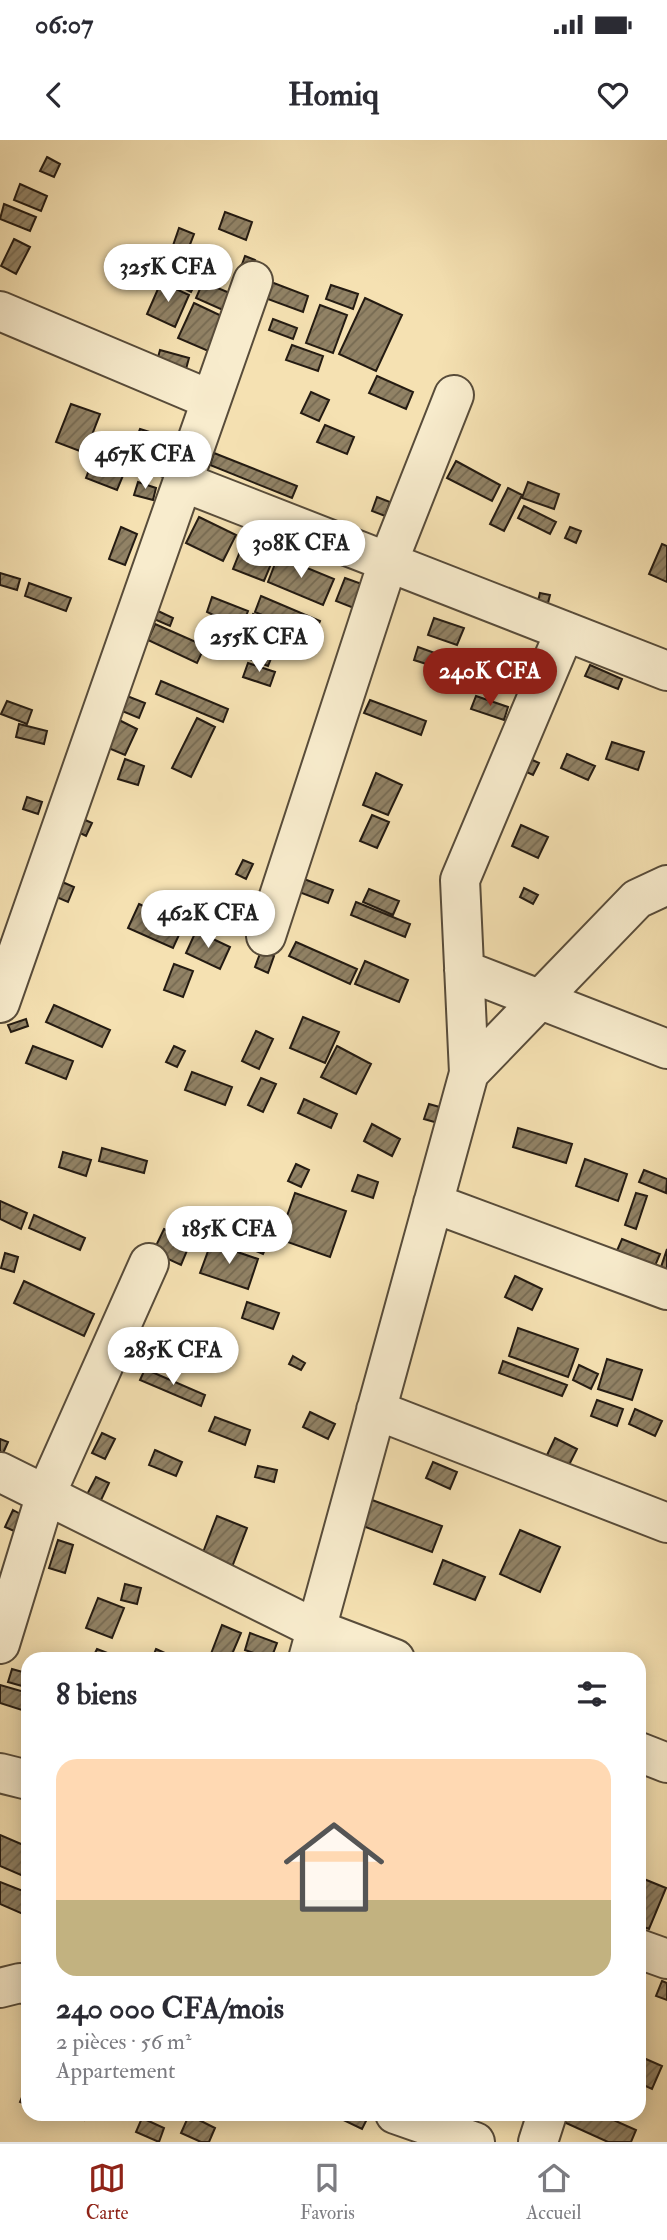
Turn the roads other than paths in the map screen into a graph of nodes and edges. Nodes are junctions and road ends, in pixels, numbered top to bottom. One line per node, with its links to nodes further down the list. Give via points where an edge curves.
1 (253, 281): 4 (street)
2 (0, 311): 4 (street)
3 (454, 395): 6 (street)
4 (211, 400): 5 (street)
5 (183, 482): 6 (street); 13 (street)
6 (388, 562): 7 (street); 10 (street)
7 (565, 631): 8 (street); 11 (street, via 460,880)
8 (667, 671)
9 (667, 885): 12 (street, via 637,899)
10 (266, 936)
11 (464, 970): 12 (street); 15 (street)
12 (540, 999): 14 (street); 15 (street)
13 (0, 1003)
14 (667, 1048)
15 (469, 1073): 16 (street)
16 (433, 1203): 18 (street); 19 (street)
17 (149, 1263): 21 (street)
18 (667, 1290)
19 (376, 1410): 22 (street); 24 (street)
20 (0, 1472): 21 (street)
21 (46, 1493): 23 (street); 24 (street)
22 (667, 1524)
23 (0, 1644)
24 (312, 1644): 25 (street)
25 (356, 1652)
26 (646, 1755): 27 (street)
27 (667, 1763)
28 (0, 1773): 29 (street)
29 (21, 1778)
30 (646, 1952): 31 (street)
31 (667, 1959)
32 (21, 1983): 33 (street)
33 (0, 1988)
34 (415, 2121): 36 (street)
35 (545, 2121): 37 (street)
36 (475, 2142)
37 (538, 2142)

